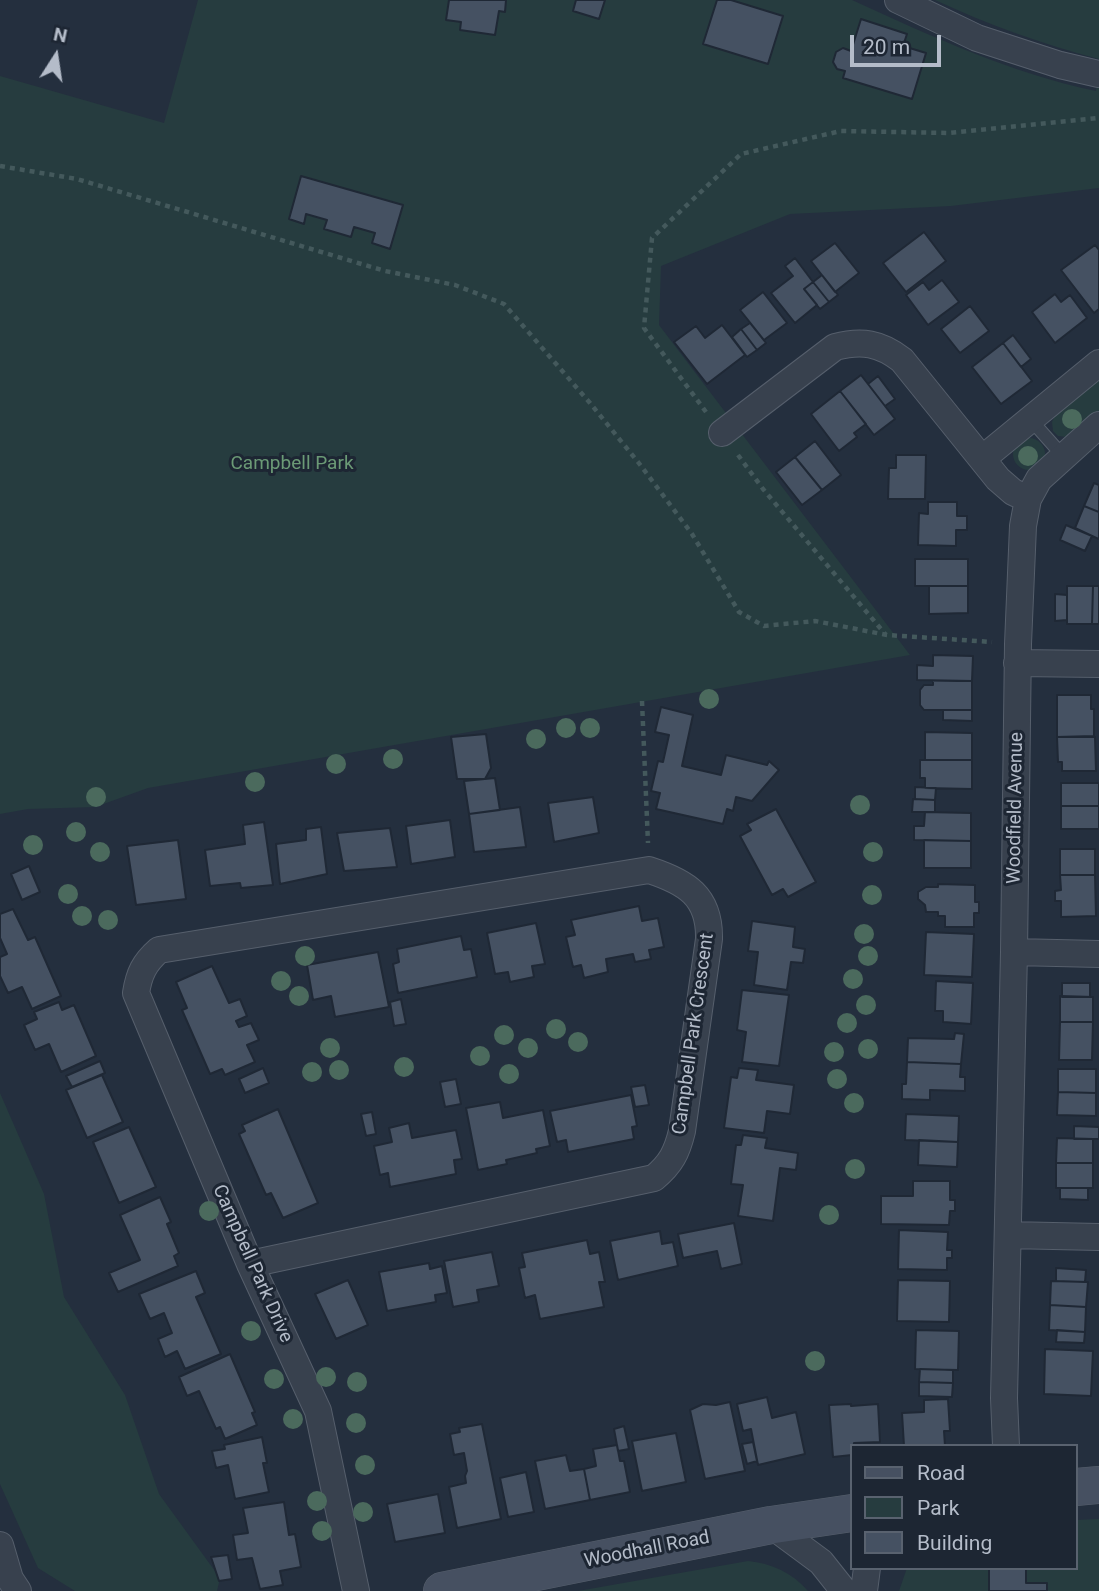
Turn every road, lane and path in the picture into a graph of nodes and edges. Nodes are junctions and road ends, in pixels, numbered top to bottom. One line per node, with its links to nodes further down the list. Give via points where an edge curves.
1 (898, 0): 2 (street, via 977,38)
2 (1099, 74)
3 (1099, 118): 8 (path, via 949,133 841,131 741,154 652,238 644,328)
4 (0, 166): 12 (path, via 77,179 385,271 455,285 504,304 638,463 692,534 739,612 764,626 815,621)
5 (1099, 363): 6 (street)
6 (1031, 420): 9 (lane); 10 (street)
7 (1099, 425): 9 (street, Woodfield Avenue)
8 (722, 433): 10 (street, via 835,347 871,343 902,360); 12 (path, via 763,489)
9 (1063, 456): 11 (street, Woodfield Avenue, via 1039,479)
10 (982, 459): 11 (street, via 998,479)
11 (1028, 499): 13 (street, Woodfield Avenue)
12 (887, 635): 13 (path)
13 (1018, 653): 14 (street); 17 (street, Woodfield Avenue)
14 (1099, 664)
15 (642, 701): 16 (path)
16 (649, 870): 21 (street, Campbell Park Crescent, via 672,877 691,890 704,904 709,924 682,1131 667,1167 654,1178); 21 (street, Campbell Park Drive, via 159,950 147,961 136,993)
17 (1014, 952): 18 (street); 19 (street, Woodfield Avenue)
18 (1099, 954)
19 (1008, 1235): 20 (street); 22 (street, Woodfield Avenue)
20 (1099, 1237)
21 (250, 1264): 30 (street, Campbell Park Drive, via 318,1411)
22 (1006, 1444)
23 (1099, 1485): 24 (street)
24 (1078, 1487)
25 (850, 1513): 26 (street, Woodhall Road)
26 (771, 1525): 31 (street, Woodhall Road); 32 (street, via 821,1562)
27 (0, 1545): 29 (street, via 9,1579)
28 (867, 1570): 33 (street)
29 (18, 1591)
30 (356, 1591)
31 (442, 1591)
32 (844, 1591)
33 (864, 1591)

